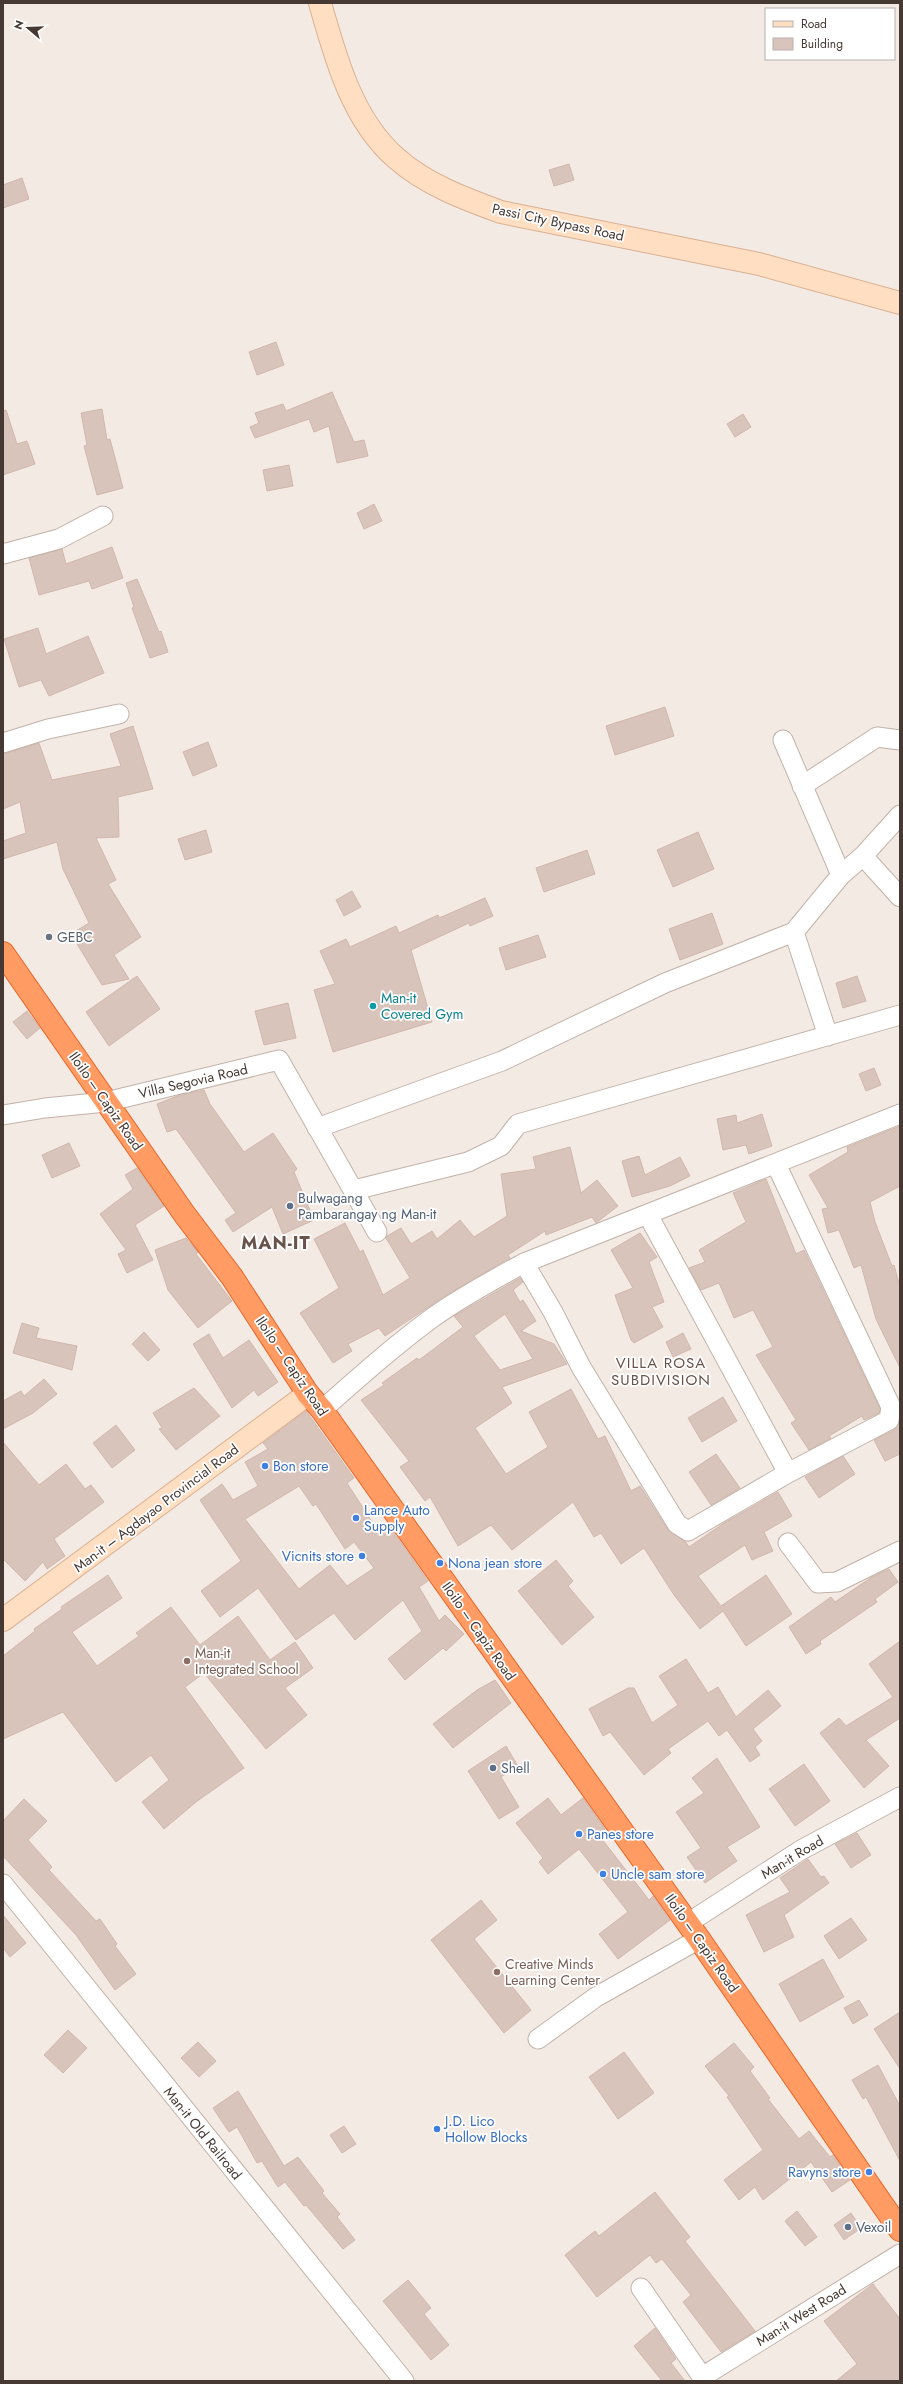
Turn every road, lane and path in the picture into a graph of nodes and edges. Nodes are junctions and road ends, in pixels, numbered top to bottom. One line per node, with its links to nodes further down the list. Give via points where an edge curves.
1 (320, 3): 2 (street, Passi City Bypass Road, via 346,82 368,126 396,158 430,181 467,200 501,212 759,264)
2 (900, 303)
3 (103, 516): 4 (street, via 59,539)
4 (3, 554)
5 (120, 714): 8 (street, via 48,729)
6 (783, 740): 9 (street)
7 (900, 740): 9 (street, via 877,737)
8 (3, 743)
9 (802, 786): 12 (street)
10 (900, 815): 11 (street)
11 (863, 856): 12 (street); 13 (street)
12 (841, 875): 14 (street)
13 (900, 897)
14 (794, 932): 17 (street); 21 (street, via 665,983 502,1061)
15 (3, 953): 18 (highway, Iloilo – Capiz Road)
16 (900, 1015): 17 (street)
17 (828, 1036): 23 (street, via 518,1124 502,1146 468,1162)
18 (106, 1102): 20 (street, Villa Segovia Road); 21 (street, Villa Segovia Road, via 279,1060); 27 (highway, Iloilo – Capiz Road, via 232,1277)
19 (900, 1114): 22 (street)
20 (3, 1115)
21 (317, 1128): 23 (street)
22 (776, 1164): 24 (street); 28 (street, via 891,1407 889,1420)
23 (354, 1190): 25 (street)
24 (648, 1215): 26 (street); 28 (street)
25 (377, 1232)
26 (524, 1263): 27 (street, via 479,1287 433,1317); 28 (street, via 581,1367 677,1524 688,1531)
27 (315, 1402): 31 (street, Man-it – Agdayao Provincial Road); 34 (highway, Iloilo – Capiz Road)
28 (788, 1473)
29 (788, 1543): 30 (street, via 818,1583 837,1582)
30 (900, 1551)
31 (3, 1620)
32 (900, 1797): 34 (street, Man-it Road, via 801,1850)
33 (3, 1884): 40 (street, Man-it Old Railroad)
34 (694, 1931): 35 (street, Man-it Road); 36 (highway, Iloilo – Capiz Road)
35 (538, 2038)
36 (900, 2230)
37 (900, 2254): 39 (street, Man-it West Road)
38 (641, 2288): 39 (street, Man-it West Road)
39 (704, 2379)
40 (404, 2381)

